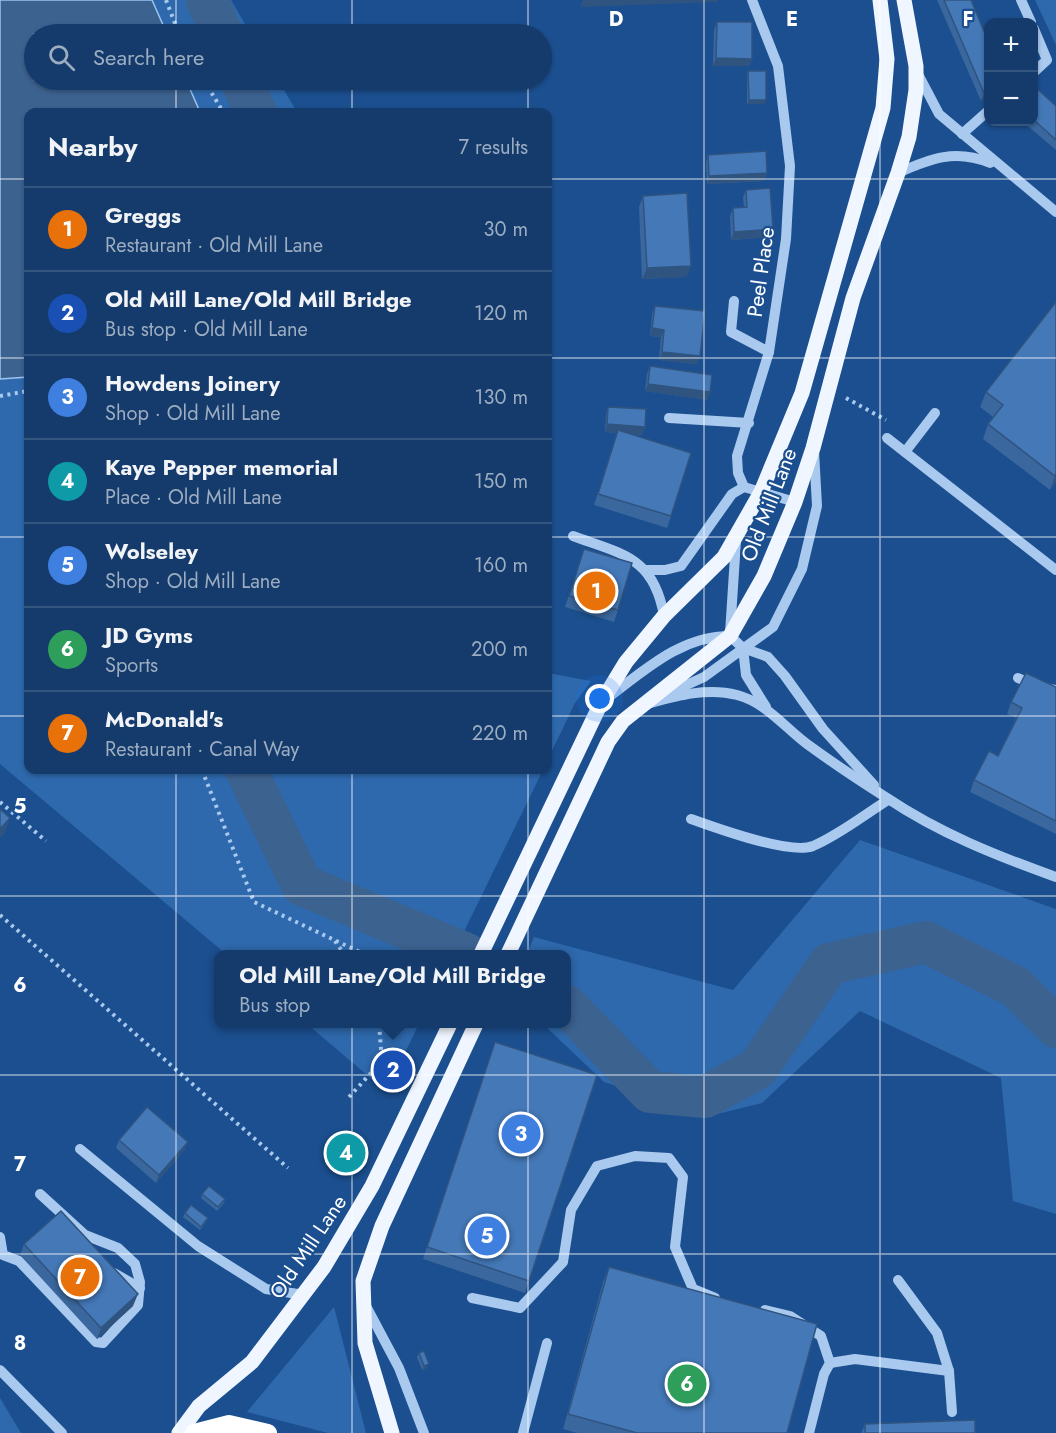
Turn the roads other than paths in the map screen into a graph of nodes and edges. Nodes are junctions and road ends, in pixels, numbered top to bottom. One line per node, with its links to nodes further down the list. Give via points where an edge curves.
1 (880, 0): 25 (main road, Old Mill Lane, via 886,48 883,108 802,393)
2 (904, 0): 10 (main road, Old Mill Lane)
3 (1021, 0): 5 (street)
4 (754, 4): 17 (street, Peel Place, via 778,66 790,166 786,240)
5 (1029, 18)
6 (1038, 39): 7 (street)
7 (1047, 60): 8 (street); 9 (street)
8 (1056, 67)
9 (1038, 68)
10 (916, 70): 12 (street, via 932,106); 14 (main road, Old Mill Lane, via 913,113)
11 (984, 115): 12 (street)
12 (962, 134): 13 (street)
13 (999, 167): 14 (street, via 957,154); 15 (street)
14 (898, 173): 22 (main road, Old Mill Lane, via 853,298)
15 (1056, 212)
16 (734, 301): 17 (street, via 731,332)
17 (769, 352): 20 (street, Peel Place)
18 (935, 413): 23 (street)
19 (669, 418): 20 (street)
20 (749, 423): 24 (street, Peel Place, via 737,456)
21 (887, 438): 23 (street)
22 (813, 448): 26 (main road, Old Mill Lane); 33 (street, via 817,506 802,569 772,627)
23 (905, 452): 30 (street)
24 (744, 487): 25 (street); 29 (street, via 732,494 681,566)
25 (761, 492): 26 (street); 28 (main road, Old Mill Lane)
26 (795, 502): 32 (main road, Old Mill Lane, via 764,576)
27 (573, 536): 29 (street, via 630,557)
28 (736, 539): 31 (main road, Old Mill Lane, via 710,574); 32 (street)
29 (645, 570): 31 (street, via 658,589)
30 (1056, 570)
31 (664, 616): 36 (main road, Old Mill Lane, via 626,662)
32 (730, 636): 33 (street); 36 (street, via 708,636 684,644); 37 (main road, Old Mill Lane)
33 (743, 648): 37 (street, via 704,677); 38 (street, via 746,675); 39 (street, via 768,657 823,729)
34 (1018, 678): 35 (street)
35 (1056, 690)
36 (601, 703): 42 (main road, Old Mill Lane)
37 (641, 706): 38 (street, via 702,692 737,695); 43 (main road, Old Mill Lane, via 623,721 608,742)
38 (766, 708): 39 (street, via 806,743)
39 (888, 800): 40 (street, via 810,847 770,843); 41 (street, via 987,852)
40 (691, 819)
41 (1056, 877)
42 (483, 950)
43 (510, 950)
44 (448, 1028): 52 (main road, Old Mill Lane, via 372,1186)
45 (474, 1028): 54 (main road, via 382,1226 363,1281)
46 (80, 1149): 52 (street, via 204,1250 266,1289)
47 (40, 1194): 48 (street)
48 (85, 1235): 51 (street, via 117,1275); 51 (street, via 118,1248 135,1264)
49 (0, 1237): 51 (street, via 3,1255 19,1261 99,1344 138,1305)
50 (898, 1280): 60 (street, via 938,1333)
51 (140, 1288)
52 (304, 1295): 63 (main road, Old Mill Lane, via 252,1362 200,1406)
53 (472, 1298): 55 (street, via 520,1308 563,1262 571,1210 597,1166 635,1156 669,1158 683,1177 675,1247 693,1289)
54 (362, 1299): 66 (main road, via 365,1343); 67 (street, via 399,1368)
55 (727, 1302)
56 (748, 1306): 58 (street, via 790,1316 821,1336)
57 (547, 1343): 68 (street)
58 (830, 1364): 60 (street, via 855,1359); 69 (street)
59 (0, 1370): 62 (street)
60 (949, 1371): 61 (street)
61 (952, 1412)
62 (62, 1433)
63 (179, 1433)
64 (194, 1433): 65 (highway, via 229,1424)
65 (268, 1433)
66 (392, 1433)
67 (424, 1433)
68 (524, 1433)
69 (809, 1433)

